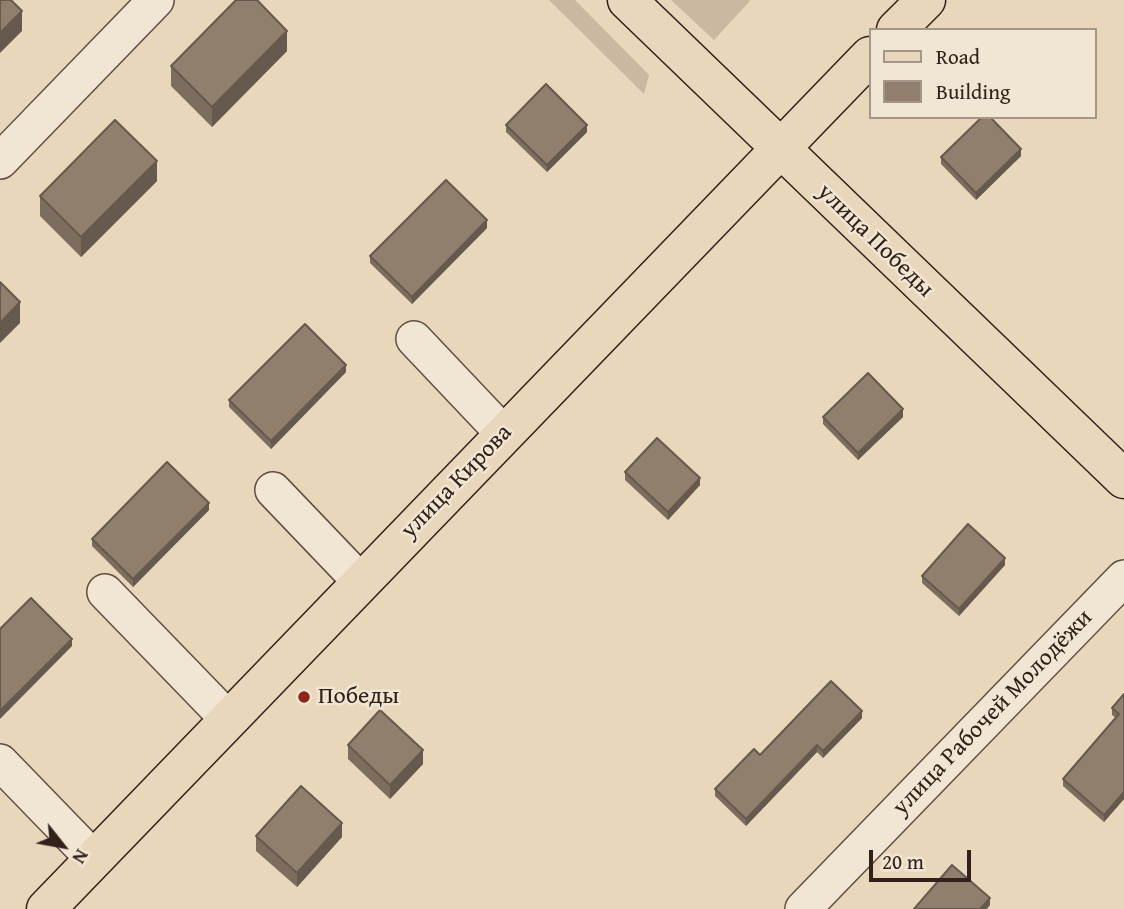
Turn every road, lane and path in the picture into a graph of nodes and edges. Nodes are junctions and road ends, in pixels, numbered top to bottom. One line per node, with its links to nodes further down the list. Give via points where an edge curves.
1 (156, 0): 7 (street)
2 (627, 0): 6 (main road, улица Победы)
3 (926, 0): 4 (main road)
4 (899, 28)
5 (869, 57): 6 (main road, улица Кирова)
6 (781, 147): 9 (main road, улица Кирова); 10 (main road, улица Победы)
7 (0, 161)
8 (414, 339): 9 (street)
9 (504, 434): 13 (main road, улица Кирова)
10 (1124, 480)
11 (273, 490): 13 (street)
12 (1124, 578): 19 (street, улица Рабочей Молодёжи)
13 (361, 582): 15 (main road, улица Кирова)
14 (105, 592): 15 (street)
15 (229, 720): 17 (main road, улица Кирова)
16 (0, 762): 17 (street)
17 (94, 859): 18 (main road, улица Кирова)
18 (46, 909)
19 (803, 909)

